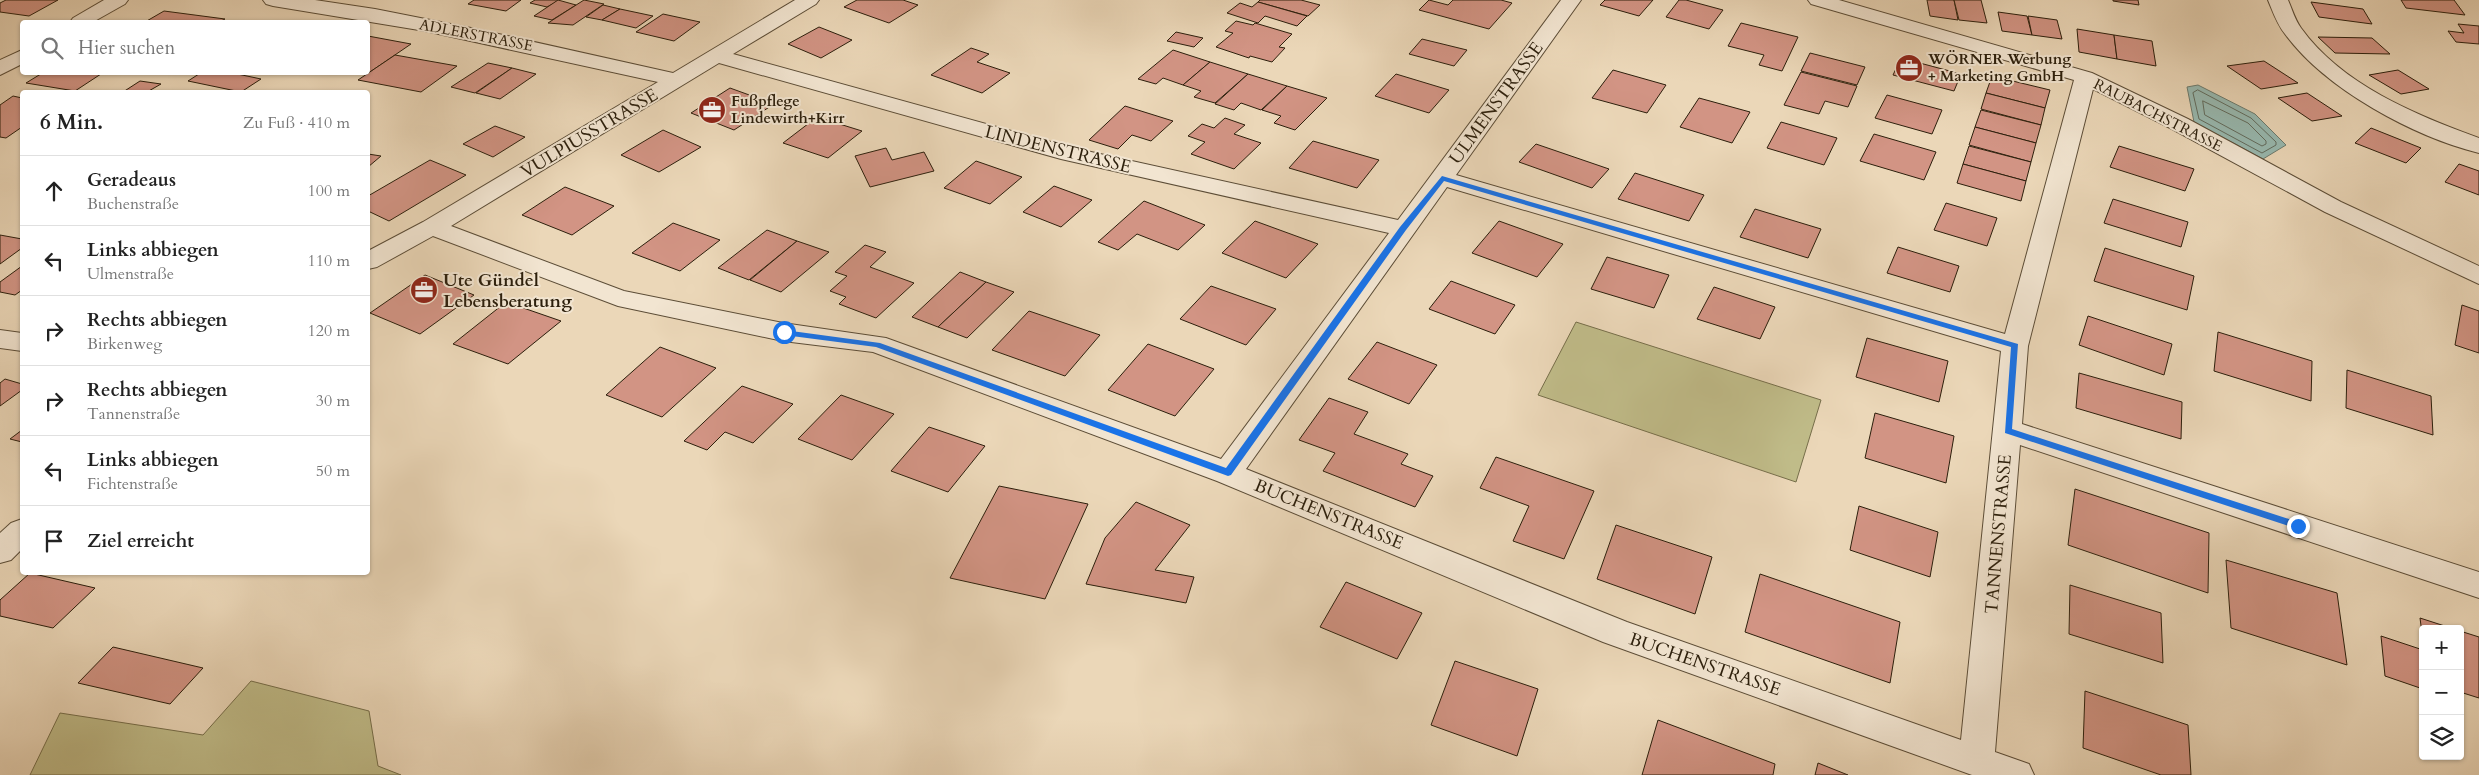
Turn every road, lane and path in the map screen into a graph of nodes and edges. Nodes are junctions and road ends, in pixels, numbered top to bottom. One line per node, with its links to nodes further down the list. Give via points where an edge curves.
1 (118, 0): 9 (street)
2 (273, 0): 7 (street, ADLERSTRASSE)
3 (809, 0): 10 (street, VULPIUSSTRASSE)
4 (1571, 0): 16 (street, ULMENSTRASSE)
5 (1818, 0): 8 (street, RAUBACHSTRASSE)
6 (2278, 0): 15 (street, via 2294,33 2360,93 2421,125)
7 (321, 3): 14 (street, ADLERSTRASSE, via 491,37)
8 (1857, 5): 13 (street, RAUBACHSTRASSE)
9 (83, 20)
10 (716, 56): 14 (street, VULPIUSSTRASSE); 18 (street, LINDENSTRASSE, via 1069,154)
11 (20, 57): 12 (street)
12 (0, 69)
13 (2085, 77): 20 (street, RAUBACHSTRASSE, via 2333,207); 23 (street, TANNENSTRASSE)
14 (677, 80): 17 (street, VULPIUSSTRASSE)
15 (2479, 146)
16 (1442, 178): 18 (street, ULMENSTRASSE); 23 (street)
17 (432, 226): 19 (street, VULPIUSSTRASSE); 25 (street, BUCHENSTRASSE, via 618,298 784,332 877,344)
18 (1403, 229): 25 (street, ULMENSTRASSE)
19 (370, 260)
20 (2479, 276)
21 (0, 339): 22 (street)
22 (20, 342)
23 (2015, 346): 24 (street, TANNENSTRASSE)
24 (2008, 430): 28 (street); 29 (street, TANNENSTRASSE)
25 (1228, 472): 29 (street, BUCHENSTRASSE, via 1614,632)
26 (20, 532): 27 (street)
27 (0, 551)
28 (2479, 585)
29 (1977, 760): 30 (street, BUCHENSTRASSE)
30 (2016, 775)

